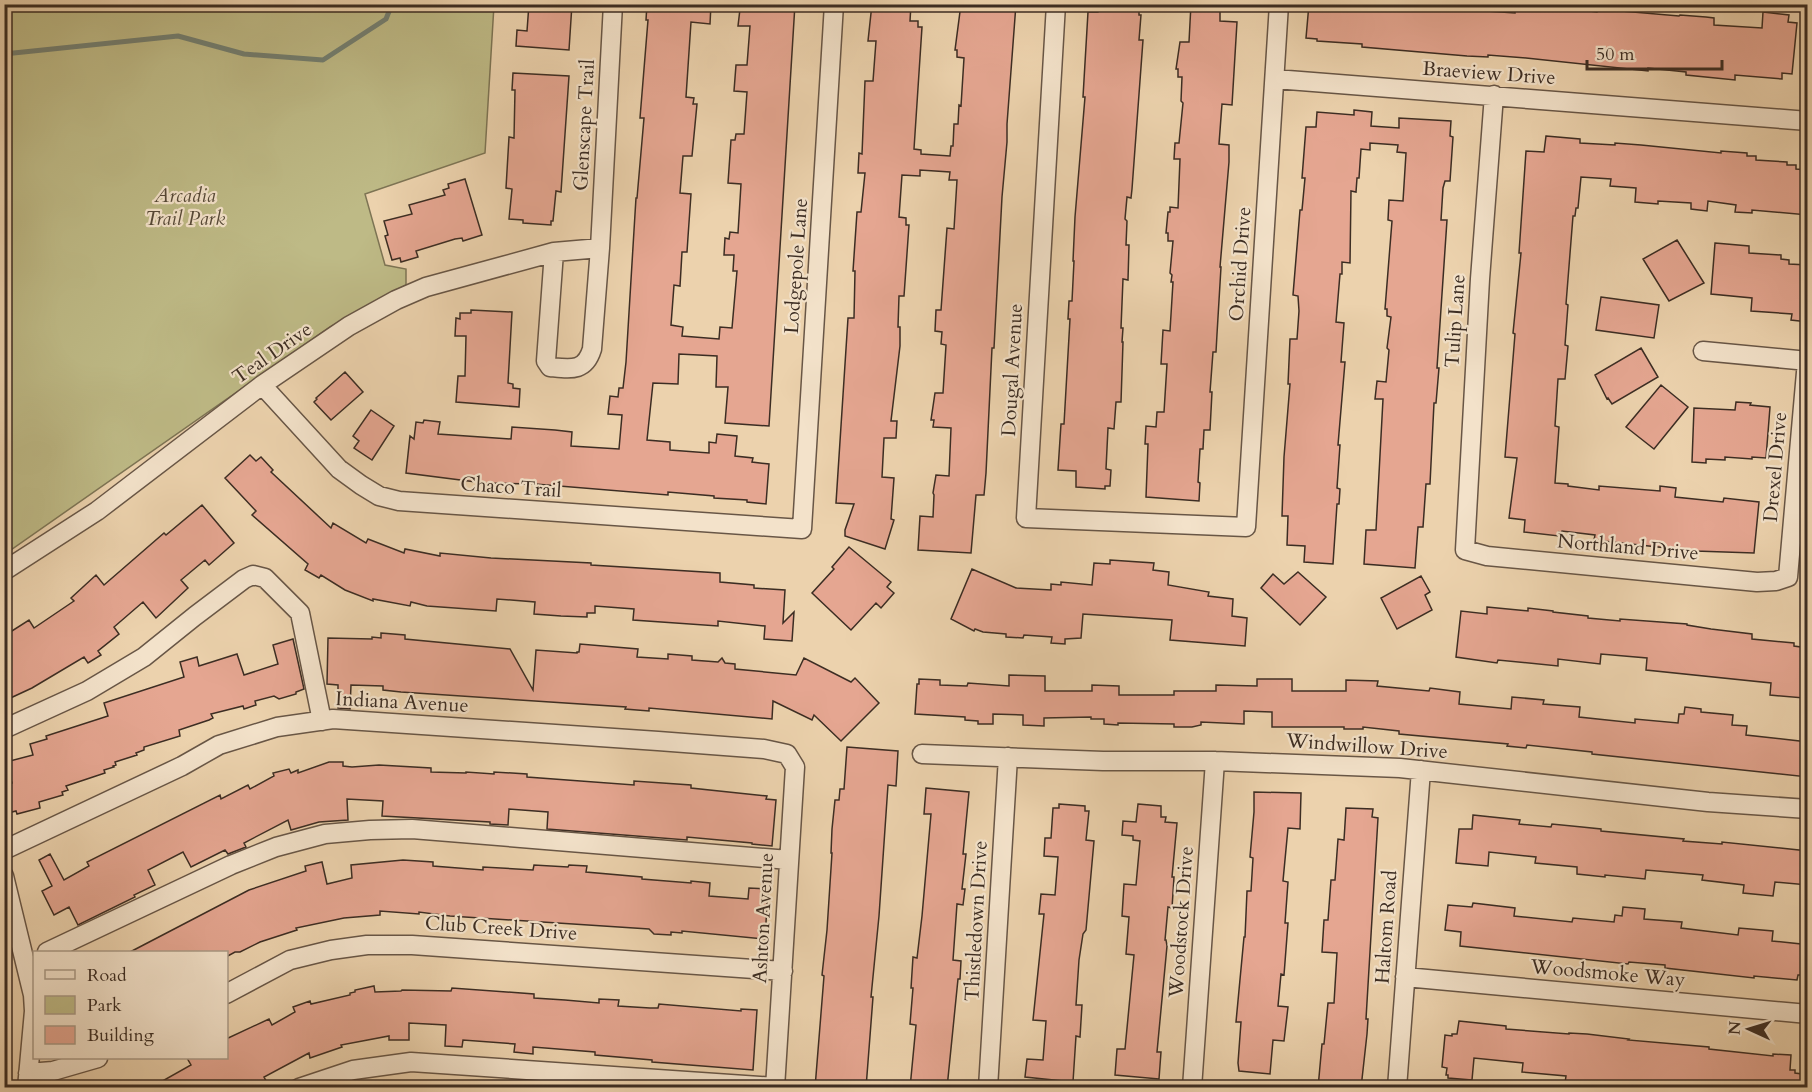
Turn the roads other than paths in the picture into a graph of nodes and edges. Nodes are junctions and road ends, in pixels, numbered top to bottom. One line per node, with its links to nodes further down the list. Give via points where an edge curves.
1 (613, 4): 8 (street, Glenscape Trail)
2 (834, 4): 14 (street, Lodgepole Lane)
3 (1056, 4): 13 (street, Dougal Avenue, via 1026,518)
4 (1279, 4): 5 (street, Orchid Drive)
5 (1275, 79): 6 (street, Braeview Drive); 13 (street, Orchid Drive)
6 (1494, 95): 7 (street, Braeview Drive); 15 (street, Tulip Lane)
7 (1808, 121)
8 (600, 248): 9 (street, Teal Drive); 9 (street, Glenscape Trail, via 592,348 581,366 567,368 550,367 546,361)
9 (554, 252): 12 (street, Teal Drive, via 426,287 396,300 349,326)
10 (1703, 351): 11 (street)
11 (1808, 361): 17 (street, Drexel Drive)
12 (262, 385): 14 (street, Chaco Trail, via 339,469 380,496 399,501); 16 (street, Teal Drive, via 97,511)
13 (1246, 527)
14 (802, 530)
15 (1465, 550): 17 (street, Northland Drive, via 1487,556 1757,582)
16 (4, 571)
17 (1788, 577)
18 (322, 721): 19 (street, via 300,613 265,578 253,575 144,657 87,691); 20 (street, Indiana Avenue, via 658,741); 26 (street, Indiana Avenue, via 277,727 219,745)
19 (4, 729)
20 (787, 754): 27 (street, Ashton Avenue, via 795,767)
21 (922, 754): 22 (street, Windwillow Drive)
22 (1008, 757): 23 (street, Windwillow Drive); 41 (street, Thistledown Drive)
23 (1215, 760): 24 (street, Windwillow Drive); 42 (street, Woodstock Drive)
24 (1421, 770): 25 (street, Windwillow Drive, via 1708,802); 32 (street, Haltom Road)
25 (1808, 809)
26 (4, 850)
27 (789, 860): 29 (street, via 412,830 325,834 276,847 231,865); 31 (street, Ashton Avenue)
28 (4, 876): 30 (street)
29 (49, 951)
30 (30, 961): 34 (street)
31 (783, 970): 33 (street, Club Creek Drive, via 367,945 290,960); 39 (street, Ashton Avenue)
32 (1404, 977): 35 (street, Woodsmoke Way); 43 (street, Haltom Road)
33 (228, 993)
34 (33, 995)
35 (1808, 1014)
36 (33, 1022): 38 (street)
37 (95, 1059): 38 (street)
38 (28, 1080)
39 (775, 1087): 40 (street, via 411,1062 352,1070)
40 (299, 1088)
41 (988, 1088)
42 (1192, 1088)
43 (1397, 1088)

